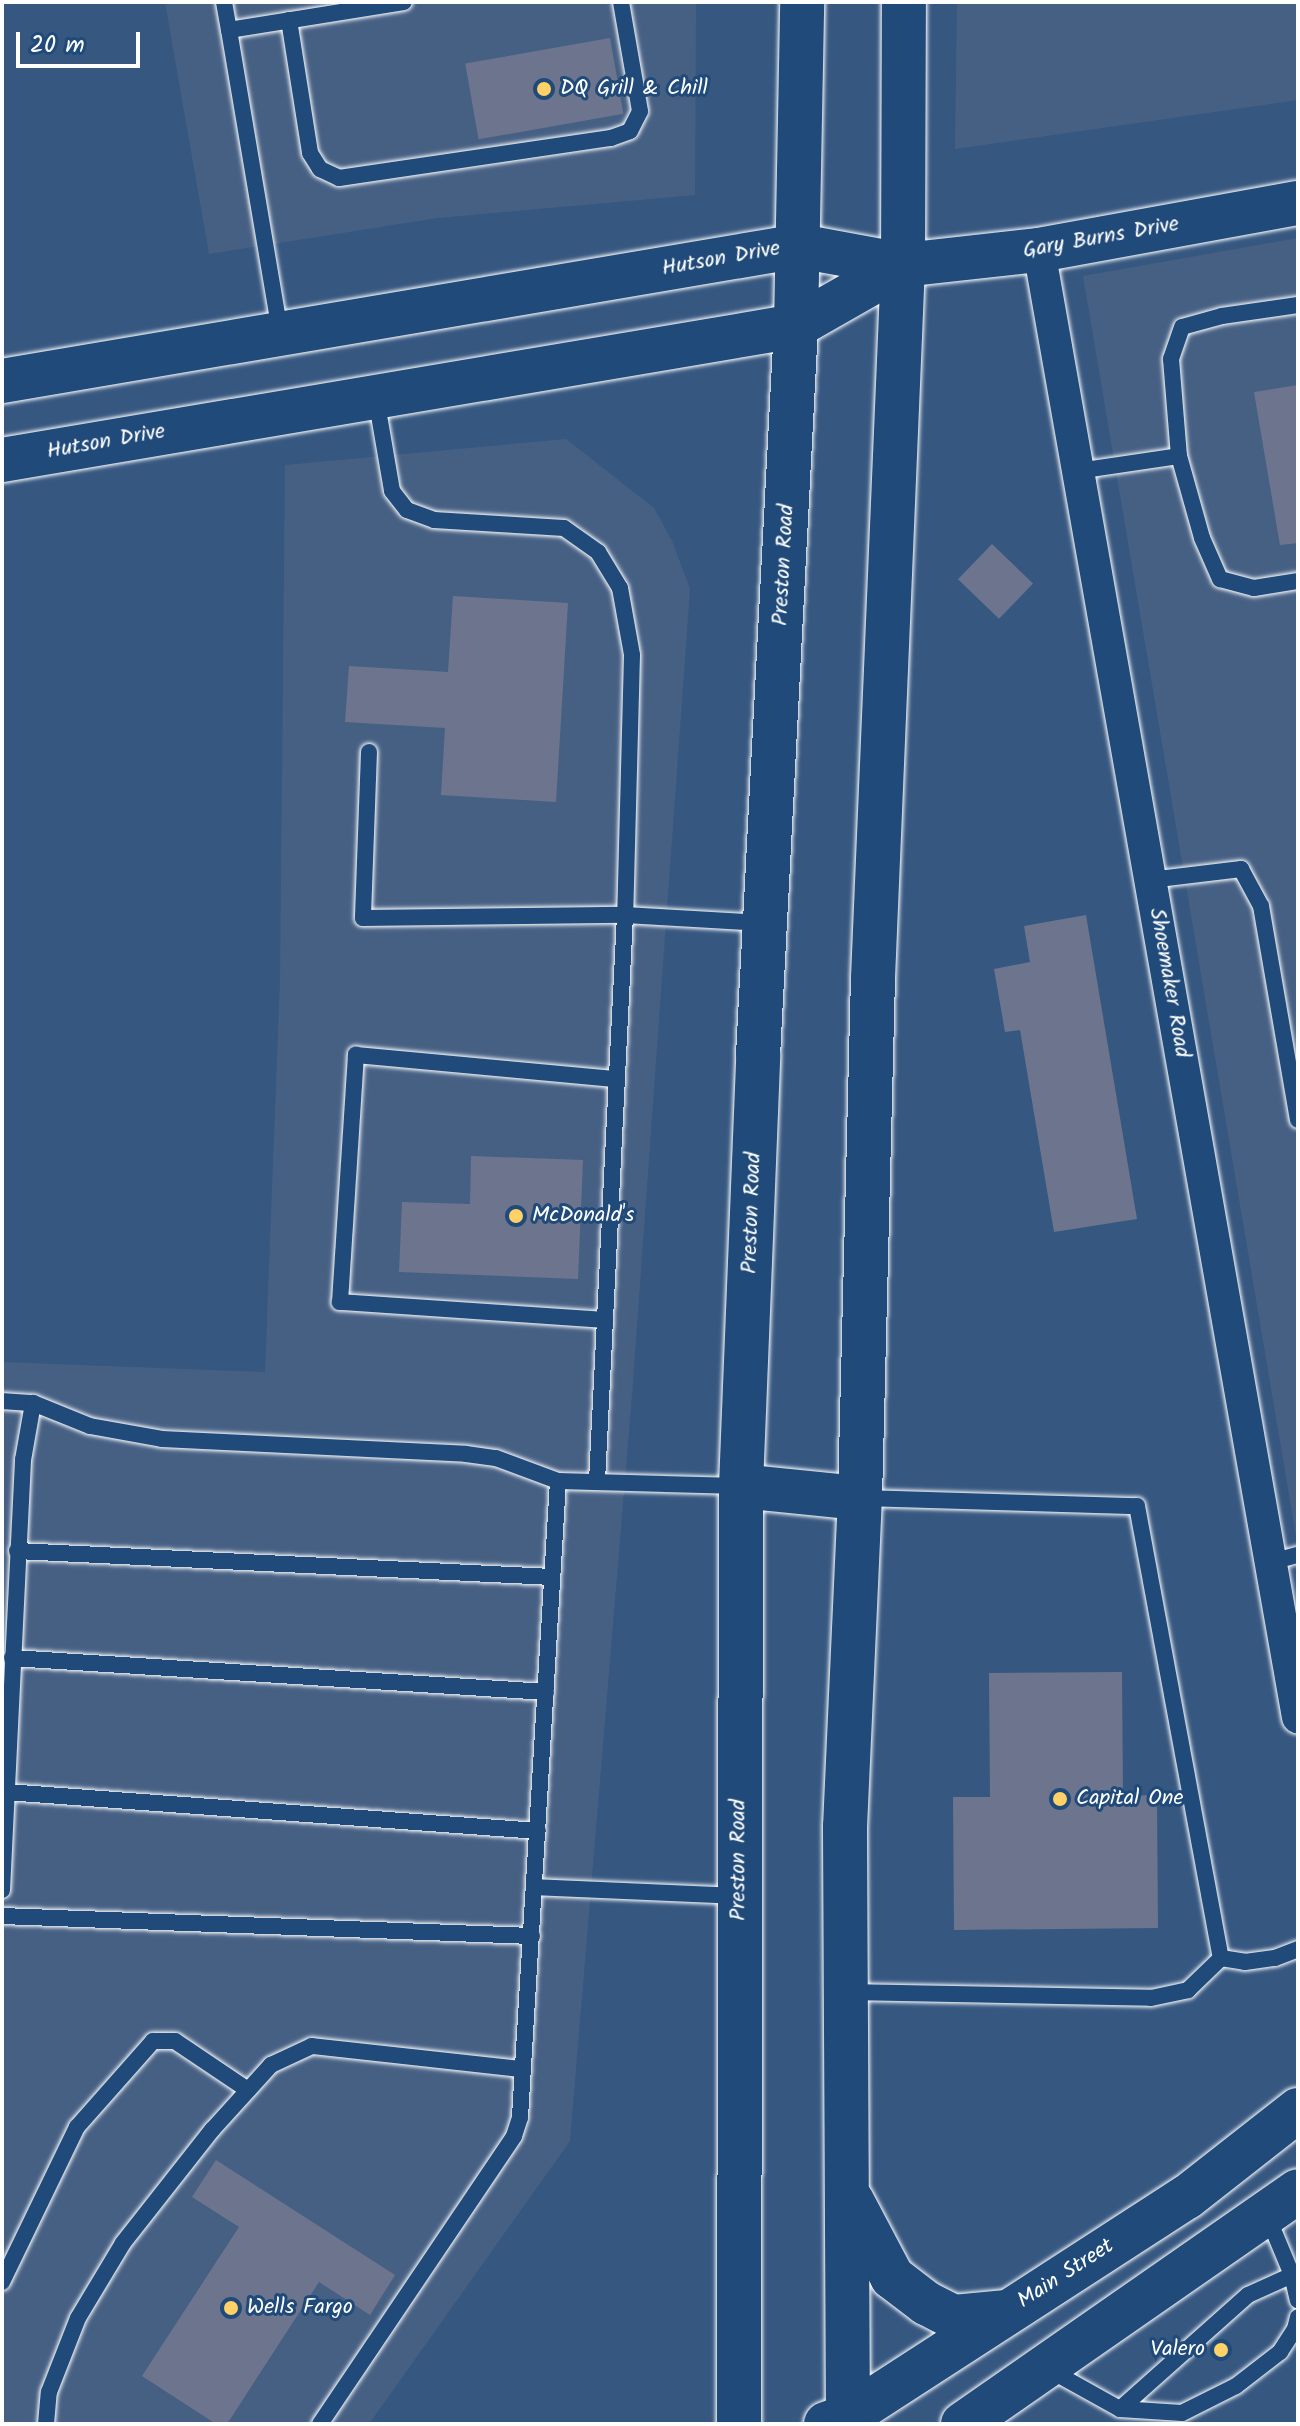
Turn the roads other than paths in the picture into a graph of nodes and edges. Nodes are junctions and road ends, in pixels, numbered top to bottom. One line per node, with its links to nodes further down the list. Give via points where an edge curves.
1 (224, 2): 7 (lane)
2 (404, 2): 6 (lane)
3 (621, 2): 6 (lane, via 640,111 630,131 339,178 320,169 310,153)
4 (802, 2): 9 (main road, Preston Road)
5 (904, 2): 11 (main road)
6 (289, 20): 7 (lane)
7 (229, 30): 14 (lane)
8 (1298, 203): 10 (main road, Gary Burns Drive)
9 (799, 246): 11 (main road, Hutson Drive); 13 (main road, Preston Road); 14 (main road, Hutson Drive)
10 (1039, 250): 11 (main road, Gary Burns Drive); 19 (street, Shoemaker Road)
11 (903, 265): 13 (main road, Hutson Drive); 33 (main road, via 873,978)
12 (1298, 305): 17 (lane, via 1182,327 1171,359)
13 (796, 326): 16 (main road, Hutson Drive); 24 (main road, Preston Road)
14 (280, 334): 15 (main road, Hutson Drive)
15 (2, 381)
16 (376, 397): 18 (main road, Hutson Drive); 23 (lane, via 392,491 407,510 434,520 564,528 598,552 620,588 632,655)
17 (1179, 456): 19 (lane); 20 (lane, via 1202,538 1220,579 1254,588)
18 (2, 460)
19 (1078, 471): 22 (street, Shoemaker Road)
20 (1298, 581)
21 (369, 752): 23 (lane, via 363,918)
22 (1150, 880): 26 (lane, via 1241,869 1261,906); 35 (street, Shoemaker Road)
23 (625, 915): 24 (lane); 25 (lane)
24 (765, 923): 32 (main road, Preston Road)
25 (617, 1079): 27 (lane); 27 (lane, via 356,1055 340,1302)
26 (1298, 1120)
27 (605, 1320): 31 (lane)
28 (2, 1401): 29 (lane)
29 (33, 1403): 30 (lane, via 125,1435 466,1454 496,1458); 34 (lane)
30 (558, 1481): 31 (lane); 36 (lane)
31 (597, 1482): 32 (lane)
32 (741, 1486): 33 (main road); 44 (main road, Preston Road)
33 (860, 1498): 48 (lane, via 1137,1506); 49 (main road, via 845,1827)
34 (17, 1551): 36 (lane); 37 (lane)
35 (1284, 1559): 39 (street, Shoemaker Road)
36 (552, 1577): 38 (lane)
37 (12, 1658): 38 (lane); 40 (lane)
38 (546, 1692): 41 (lane)
39 (1298, 1717)
40 (6, 1792): 41 (lane); 43 (lane)
41 (538, 1831): 42 (lane)
42 (534, 1887): 44 (lane); 46 (lane)
43 (2, 1890)
44 (739, 1896): 65 (main road, Preston Road)
45 (2, 1916): 46 (lane)
46 (532, 1936): 50 (lane)
47 (1298, 1949): 48 (lane, via 1245,1962)
48 (1221, 1958): 49 (lane, via 1188,1990 1151,1998)
49 (845, 1992): 53 (main road)
50 (522, 2069): 51 (lane, via 312,2046 271,2065); 64 (lane, via 514,2136)
51 (248, 2090): 56 (lane, via 175,2041 153,2041 77,2127); 63 (lane, via 123,2243 78,2318 49,2392)
52 (1298, 2110): 58 (main road, Main Street, via 1187,2197)
53 (846, 2190): 58 (main road, via 892,2277 926,2303 954,2317); 62 (main road)
54 (1282, 2202): 55 (lane); 60 (main road)
55 (1292, 2275): 57 (lane); 61 (lane, via 1248,2295)
56 (2, 2282)
57 (1298, 2300)
58 (1007, 2312): 62 (main road, Main Street)
59 (1298, 2317): 61 (lane, via 1280,2352 1200,2406 1182,2413)
60 (1046, 2368): 61 (lane); 66 (main road)
61 (1120, 2409)
62 (841, 2421)
63 (46, 2424)
64 (320, 2424)
65 (739, 2424)
66 (963, 2424)

